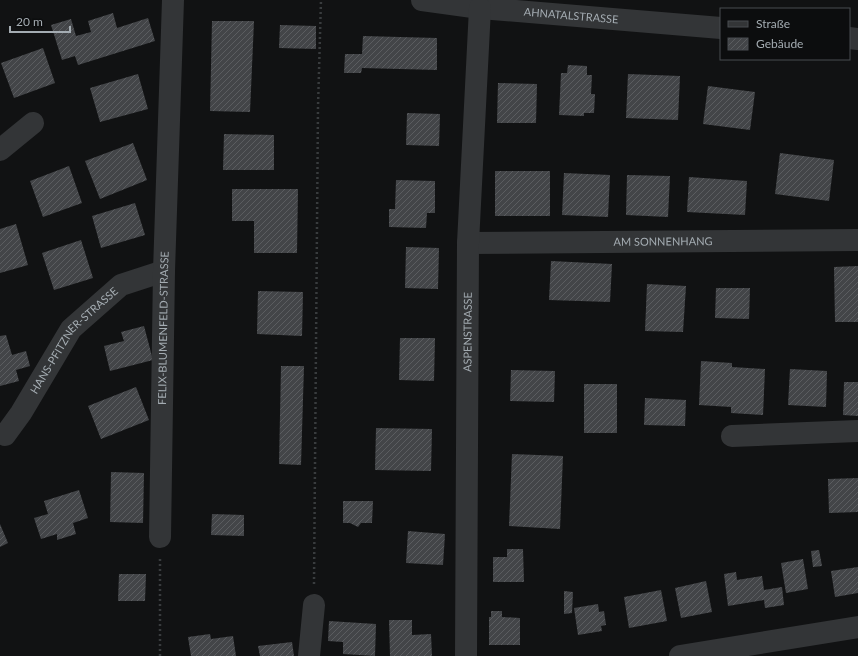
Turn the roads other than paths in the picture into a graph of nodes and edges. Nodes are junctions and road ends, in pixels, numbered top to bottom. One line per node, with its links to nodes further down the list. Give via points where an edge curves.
1 (173, 0): 9 (street, FELIX-BLUMENFELD-STRASSE)
2 (422, 0): 3 (street, AHNATALSTRASSE)
3 (480, 8): 4 (street, AHNATALSTRASSE); 8 (street, ASPENSTRASSE)
4 (720, 28)
5 (33, 123): 6 (street)
6 (0, 150)
7 (858, 240): 8 (street, AM SONNENHANG)
8 (468, 243): 17 (street, ASPENSTRASSE)
9 (164, 271): 11 (street, HANS-PFITZNER-STRASSE, via 121,284 71,329 22,413); 13 (street, FELIX-BLUMENFELD-STRASSE)
10 (858, 431): 12 (street)
11 (5, 435)
12 (732, 436)
13 (160, 537)
14 (314, 604): 16 (street)
15 (858, 627): 18 (street)
16 (309, 656)
17 (466, 656)
18 (680, 656)

